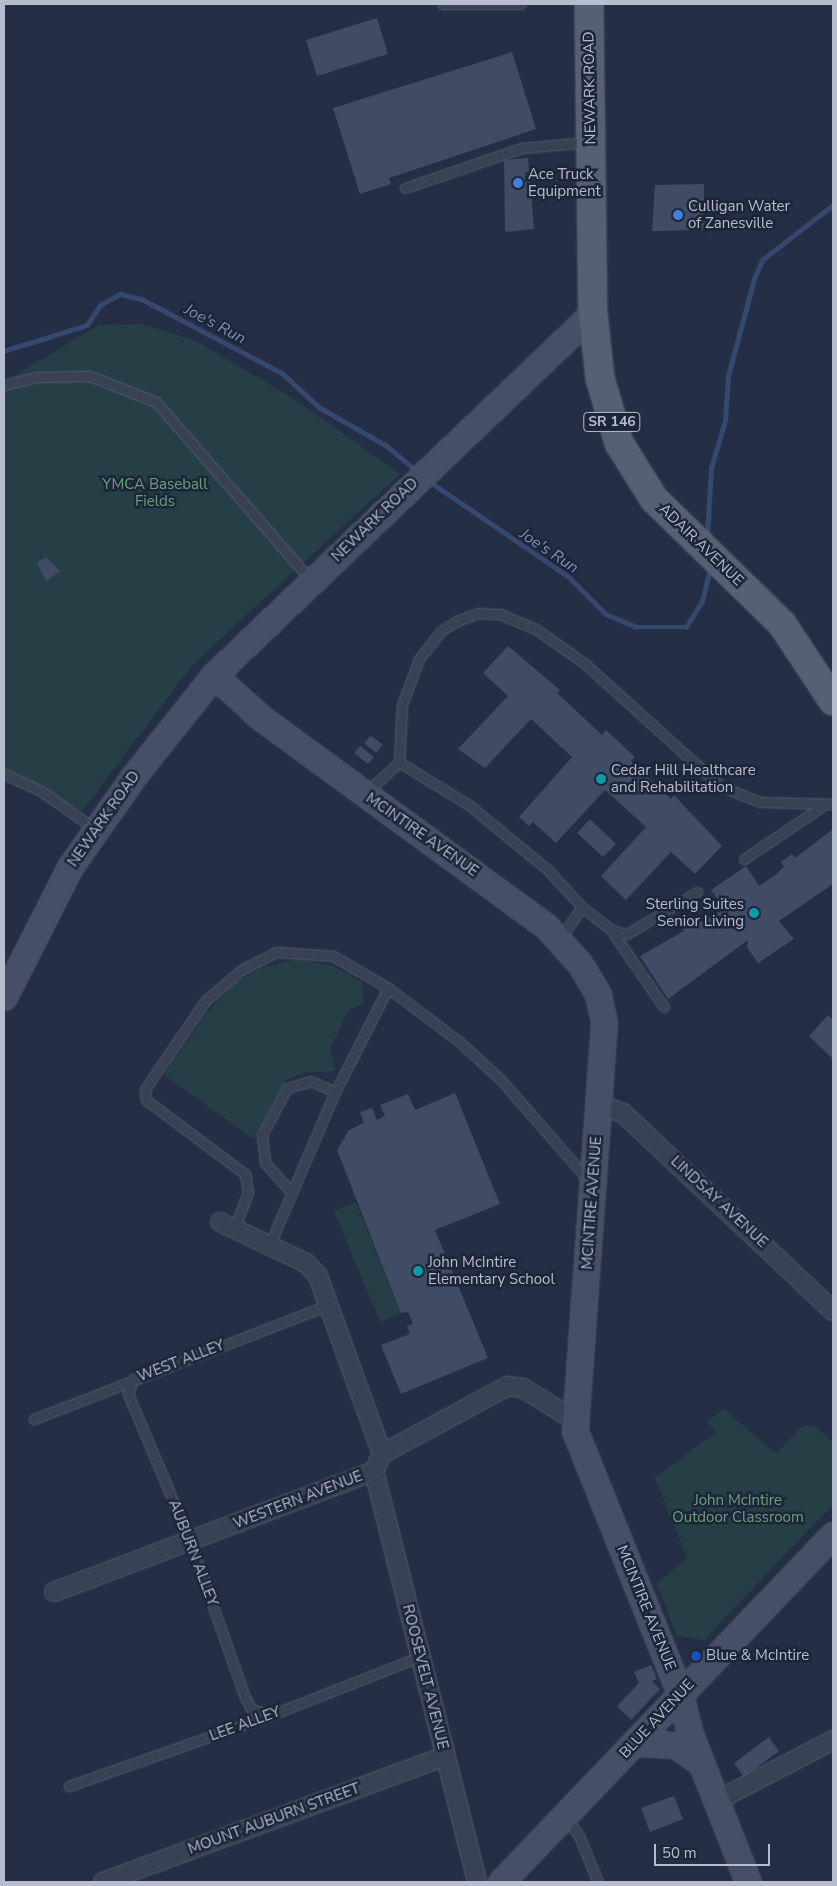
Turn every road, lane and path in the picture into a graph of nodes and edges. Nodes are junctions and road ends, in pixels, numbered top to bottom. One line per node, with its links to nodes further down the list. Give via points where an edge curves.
1 (442, 4): 2 (lane)
2 (522, 4)
3 (589, 4): 4 (main road, NEWARK ROAD / SR 146)
4 (590, 142): 5 (lane, via 521,148); 6 (main road, NEWARK ROAD / SR 146)
5 (405, 188)
6 (593, 313): 8 (street, NEWARK ROAD); 10 (main road, ADAIR AVENUE / SR 146, via 600,378 619,443 669,516 759,600 805,653)
7 (4, 385): 8 (lane, via 36,377 90,376 156,402)
8 (312, 580): 9 (street, NEWARK ROAD)
9 (214, 675): 13 (street, MCINTIRE AVENUE, via 260,717); 15 (street, NEWARK ROAD)
10 (833, 700)
11 (399, 762): 13 (lane); 14 (lane, via 402,705 419,659 441,632 457,621 478,613 500,614 536,629 584,663 720,786 760,802); 18 (lane, via 504,832)
12 (4, 774): 15 (lane, via 41,791)
13 (364, 795): 20 (street, MCINTIRE AVENUE, via 500,890)
14 (829, 805): 16 (lane)
15 (95, 829): 22 (street, NEWARK ROAD, via 70,867)
16 (744, 859)
17 (697, 892): 19 (lane, via 627,934)
18 (582, 907): 19 (lane); 20 (lane)
19 (611, 930): 23 (lane)
20 (560, 938): 25 (street, MCINTIRE AVENUE, via 598,994 604,1023)
21 (388, 988): 24 (lane); 26 (lane, via 461,1043 502,1082); 28 (lane, via 333,956 276,952 241,970 206,1000 145,1089 146,1100 245,1174 248,1192)
22 (4, 997)
23 (664, 1007)
24 (335, 1092): 27 (lane); 27 (lane, via 311,1081 287,1088 262,1135 265,1163)
25 (597, 1104): 26 (street, MCINTIRE AVENUE); 31 (street, LINDSAY AVENUE, via 623,1113)
26 (594, 1187): 34 (street, MCINTIRE AVENUE)
27 (292, 1193): 29 (lane)
28 (227, 1225): 29 (street)
29 (269, 1246): 30 (street, via 306,1263 318,1276)
30 (328, 1305): 32 (lane, WEST ALLEY); 35 (street)
31 (833, 1311)
32 (133, 1379): 33 (lane, WEST ALLEY); 38 (lane, AUBURN ALLEY, via 128,1394)
33 (34, 1419)
34 (576, 1421): 35 (street, via 523,1388 508,1386); 41 (street, MCINTIRE AVENUE, via 575,1431)
35 (382, 1454): 36 (street, WESTERN AVENUE)
36 (374, 1471): 38 (street, WESTERN AVENUE); 40 (street, ROOSEVELT AVENUE)
37 (833, 1535): 41 (street, BLUE AVENUE)
38 (190, 1541): 39 (street, WESTERN AVENUE); 42 (lane, AUBURN ALLEY, via 245,1697 251,1709)
39 (54, 1592)
40 (419, 1657): 42 (lane, LEE ALLEY); 45 (street, ROOSEVELT AVENUE)
41 (680, 1694): 44 (street, BLUE AVENUE); 46 (street, MCINTIRE AVENUE)
42 (271, 1715): 47 (lane, LEE ALLEY)
43 (833, 1740): 48 (street)
44 (635, 1743): 46 (street, via 674,1745); 49 (street, BLUE AVENUE)
45 (445, 1756): 50 (street, MOUNT AUBURN STREET); 51 (street, ROOSEVELT AVENUE)
46 (702, 1763): 48 (street, MCINTIRE AVENUE)
47 (69, 1786)
48 (716, 1801): 54 (street, MCINTIRE AVENUE)
49 (564, 1815): 52 (street, BLUE AVENUE); 53 (lane, via 579,1836)
50 (103, 1882)
51 (477, 1882)
52 (501, 1882)
53 (598, 1882)
54 (748, 1882)

